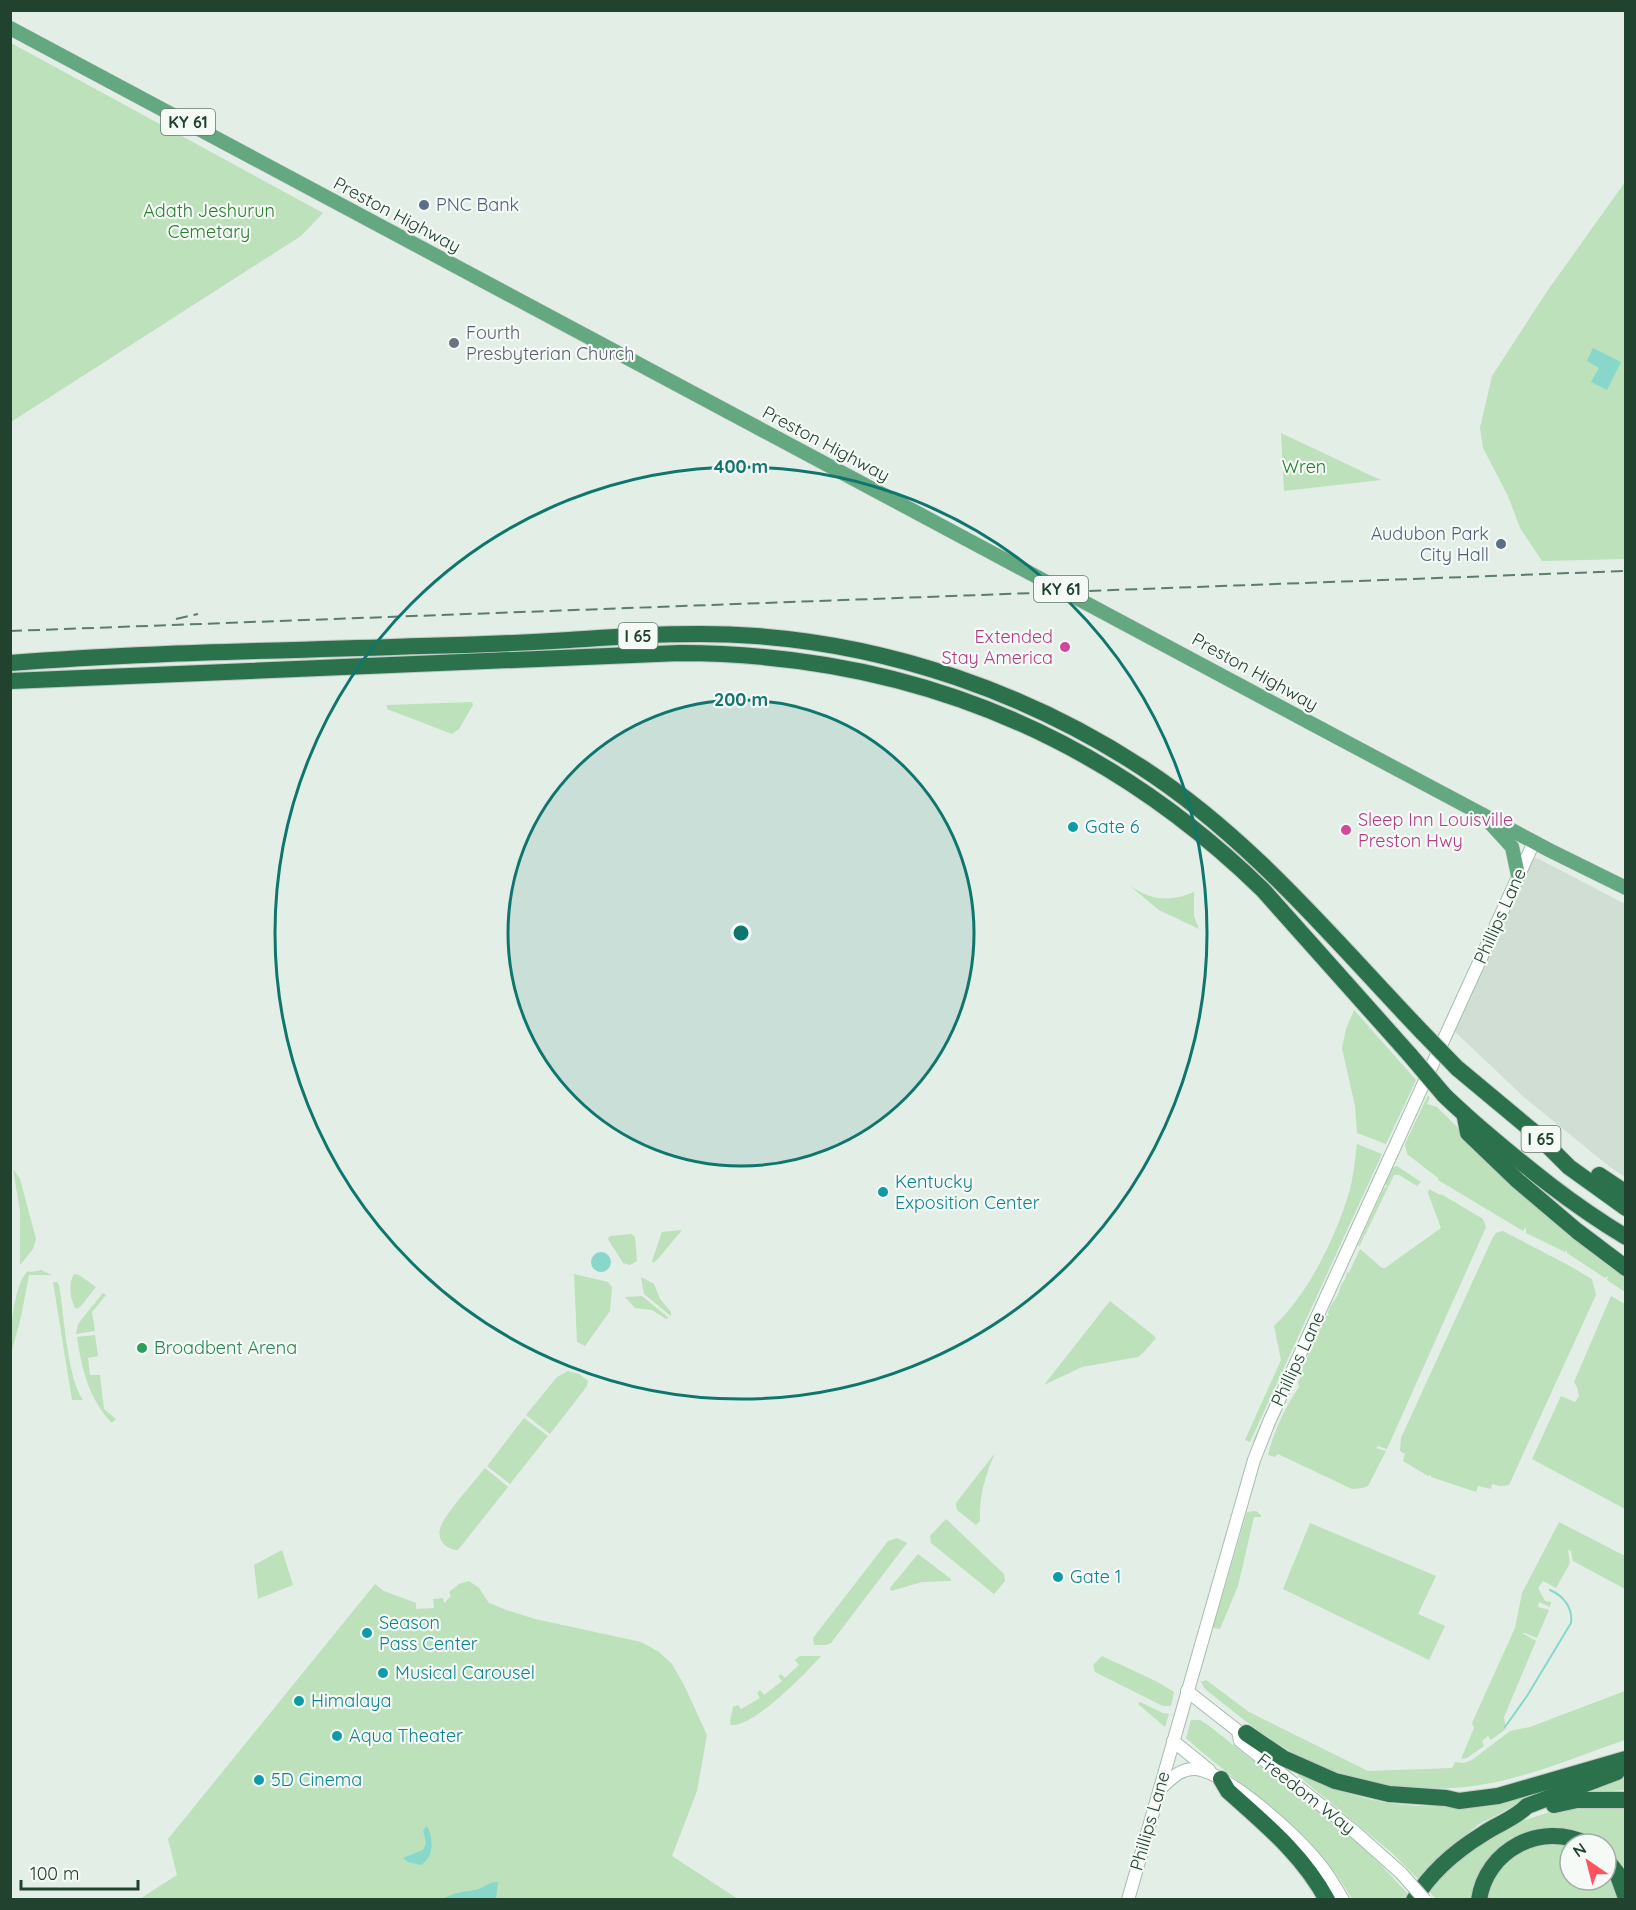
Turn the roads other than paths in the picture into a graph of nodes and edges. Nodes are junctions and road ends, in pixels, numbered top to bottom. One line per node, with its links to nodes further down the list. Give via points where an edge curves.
1 (10, 28): 4 (main road, Preston Highway / KY 61)
2 (10, 663): 9 (highway, I 65, bridge, via 679,634 797,640 920,666 1033,708 1080,731 1178,792 1258,860 1457,1068)
3 (10, 681): 8 (highway, I 65, bridge, via 711,653 788,659 907,682 1004,716 1069,747 1175,814 1245,873 1289,917)
4 (1482, 813): 5 (main road, Preston Highway / KY 61); 6 (main road, via 1512,847)
5 (1534, 842): 6 (main road, Phillips Lane); 7 (main road, Preston Highway / KY 61)
6 (1518, 875): 14 (main road, Phillips Lane, via 1269,1422 1251,1470)
7 (1626, 888)
8 (1465, 1117): 12 (highway, I 65, via 1546,1183); 13 (highway, via 1468,1133 1518,1181)
9 (1535, 1133): 10 (highway); 11 (highway, I 65, via 1569,1167)
10 (1626, 1193)
11 (1626, 1208)
12 (1626, 1237)
13 (1626, 1268)
14 (1187, 1691): 15 (main road, Freedom Way); 16 (main road, Phillips Lane)
15 (1242, 1732): 23 (highway, via 1283,1758 1335,1781 1389,1794); 34 (main road, Freedom Way, bridge, via 1240,1741 1354,1832)
16 (1173, 1741): 20 (main road); 21 (main road, Phillips Lane)
17 (1626, 1747): 23 (highway, via 1524,1781)
18 (1626, 1759): 23 (highway, via 1498,1796 1459,1801)
19 (1626, 1768): 26 (highway, via 1527,1806)
20 (1221, 1779): 21 (main road, via 1197,1769 1184,1770); 31 (highway, via 1228,1791 1294,1852); 32 (main road, via 1299,1840)
21 (1160, 1789): 30 (main road, Phillips Lane)
22 (1626, 1794): 24 (highway)
23 (1446, 1798)
24 (1603, 1799): 25 (highway); 26 (highway, via 1577,1800)
25 (1626, 1800)
26 (1521, 1812): 33 (highway, via 1460,1850 1438,1869)
27 (1558, 1836): 35 (highway, via 1521,1843 1502,1855 1490,1869)
28 (1618, 1876): 29 (highway)
29 (1626, 1898)
30 (1128, 1899)
31 (1327, 1899)
32 (1343, 1899)
33 (1414, 1899)
34 (1425, 1899)
35 (1479, 1899)

